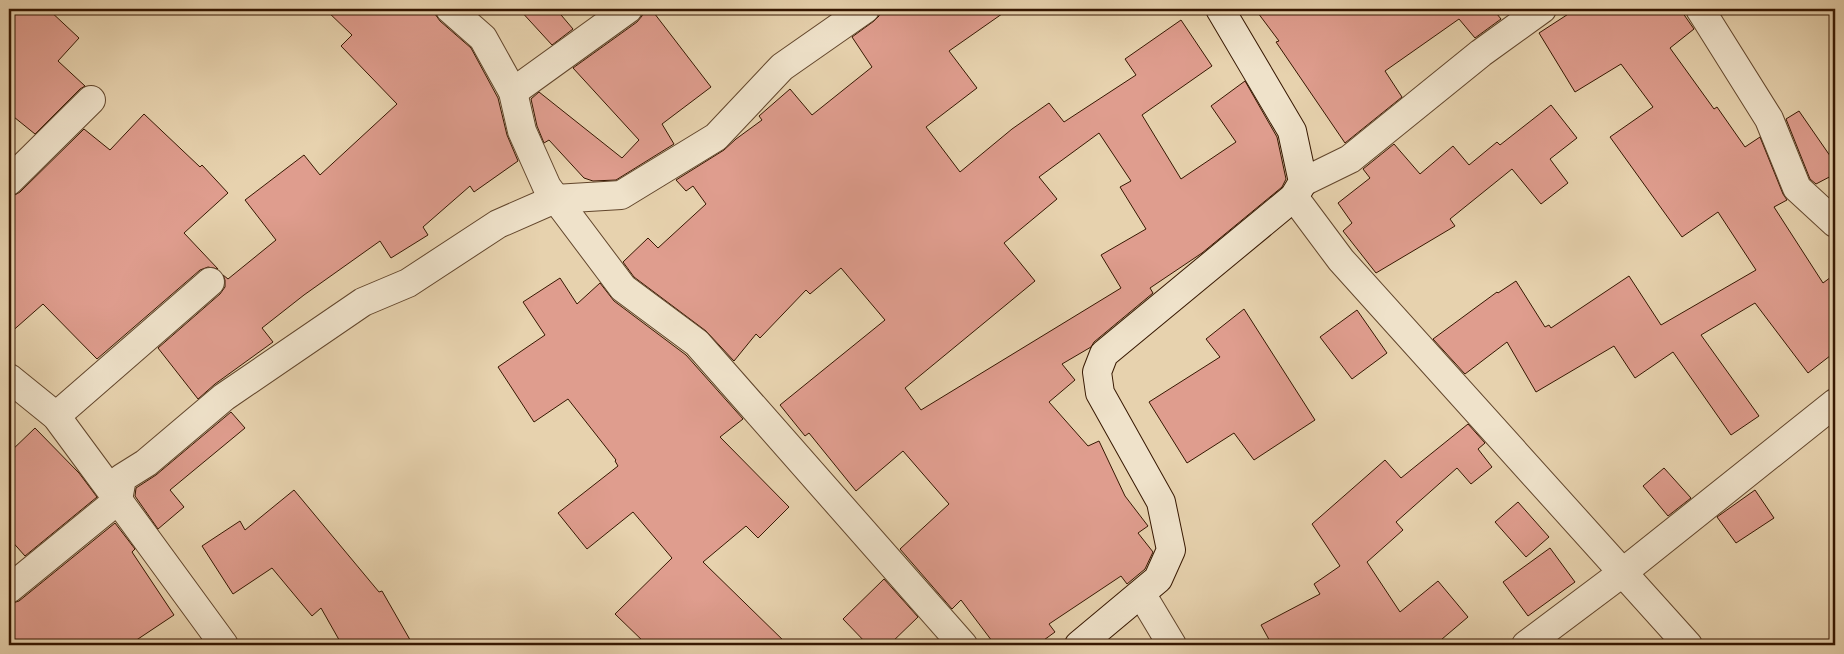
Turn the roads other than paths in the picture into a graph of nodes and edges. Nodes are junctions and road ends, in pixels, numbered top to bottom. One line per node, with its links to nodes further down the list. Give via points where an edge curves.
1 (450, 9): 7 (street, via 483,38)
2 (628, 9): 7 (street)
3 (865, 9): 11 (street, via 782,67 716,137 661,171 621,195)
4 (1220, 9): 10 (street, via 1292,131)
5 (1542, 9): 10 (street, via 1481,52 1350,159)
6 (1700, 9): 12 (street, via 1769,119 1797,188)
7 (514, 92): 11 (street, via 522,131)
8 (91, 100): 9 (street)
9 (9, 181)
10 (1299, 189): 18 (street, via 1341,260); 20 (street, via 1104,354 1097,372 1100,393 1161,502 1172,550 1158,580)
11 (555, 199): 17 (street, via 498,224 408,283 363,302 232,391 146,463 122,478); 22 (street, via 622,288 697,343)
12 (1835, 223)
13 (210, 282): 16 (street)
14 (9, 378): 16 (street)
15 (1835, 403): 18 (street)
16 (56, 416): 17 (street)
17 (118, 500): 19 (street); 21 (street)
18 (1622, 573): 25 (street); 26 (street)
19 (9, 589)
20 (1142, 595): 23 (street); 24 (street)
21 (224, 645)
22 (962, 645)
23 (1079, 645)
24 (1172, 645)
25 (1526, 645)
26 (1688, 645)

